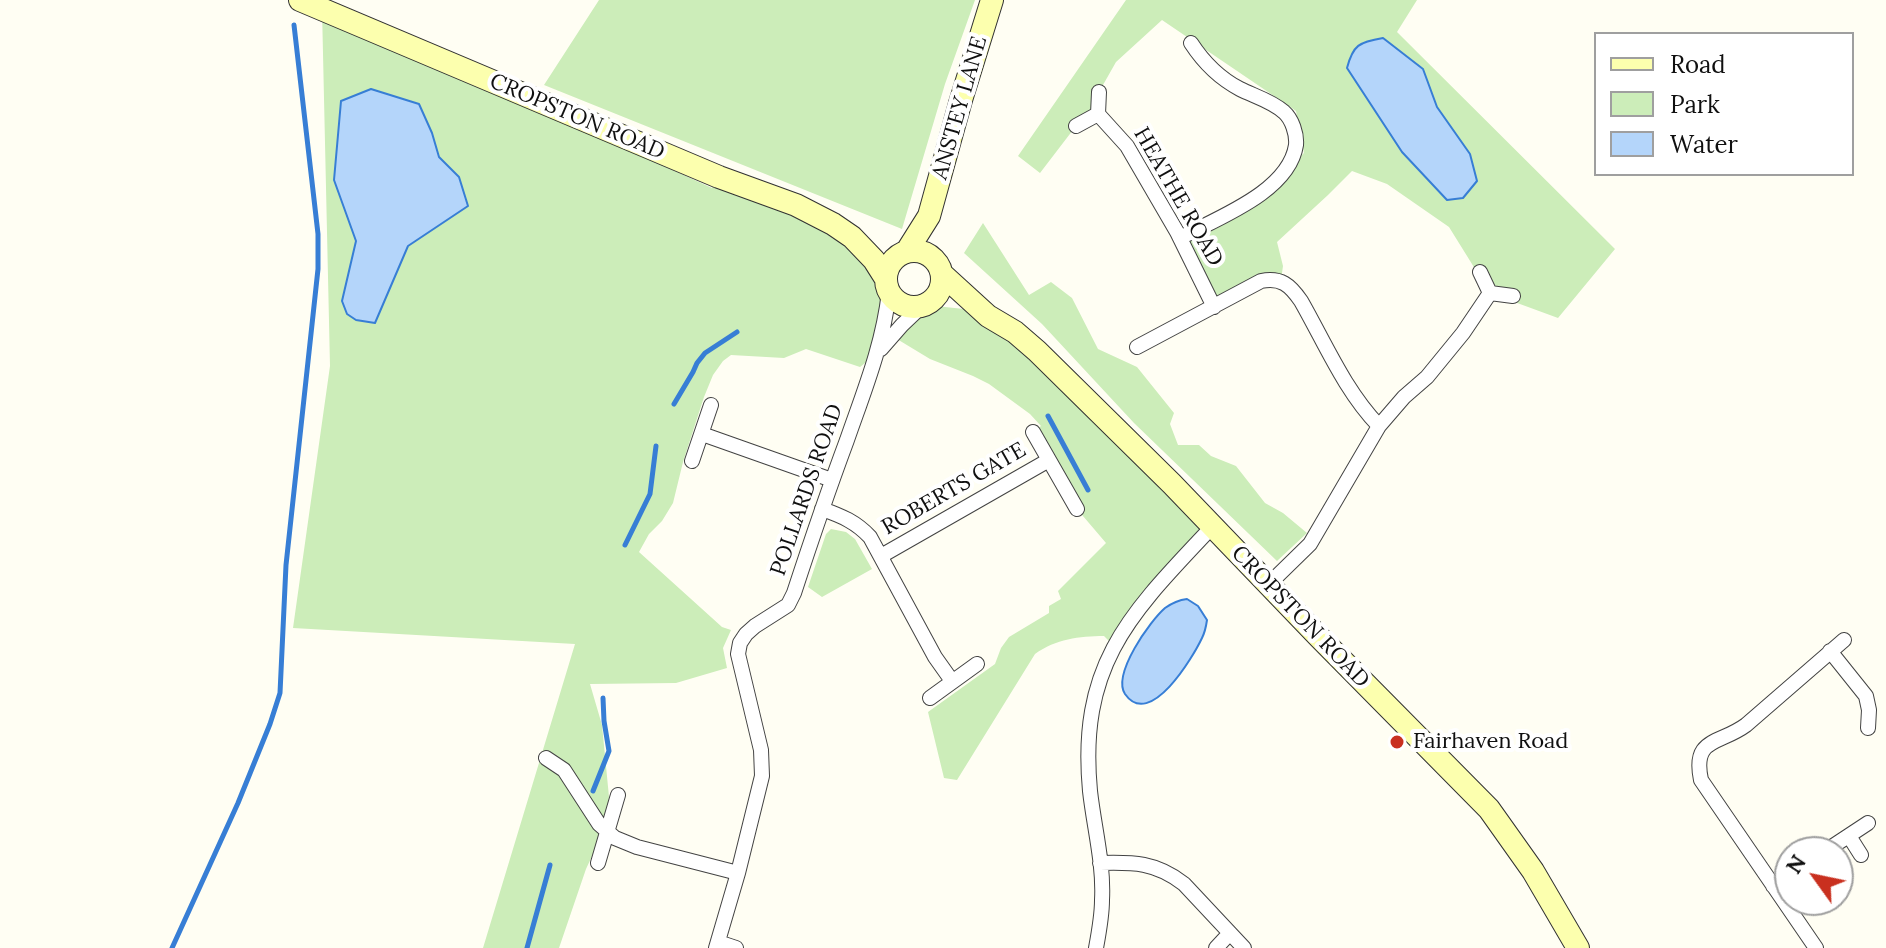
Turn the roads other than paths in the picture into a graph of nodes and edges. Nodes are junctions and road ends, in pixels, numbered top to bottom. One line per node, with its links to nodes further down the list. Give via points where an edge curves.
1 (300, 0): 8 (street, CROPSTON ROAD, via 796,205)
2 (992, 0): 7 (street, ANSTEY LANE)
3 (1191, 43): 9 (street, via 1216,73 1284,112 1297,141 1282,176 1263,193)
4 (1099, 92): 5 (street)
5 (1098, 114): 6 (street); 9 (street, HEATHE ROAD, via 1127,146)
6 (1076, 126)
7 (929, 216): 10 (street, ANSTEY LANE); 11 (street, ANSTEY LANE)
8 (852, 237): 10 (street, CROPSTON ROAD); 13 (street, CROPSTON ROAD, via 874,260)
9 (1180, 238): 17 (street, HEATHE ROAD)
10 (903, 253): 11 (street, CROPSTON ROAD, via 927,253); 13 (street, via 887,270)
11 (939, 267): 16 (street, via 940,293); 18 (street, CROPSTON ROAD)
12 (1480, 272): 14 (street)
13 (887, 286): 16 (street, CROPSTON ROAD, via 903,305); 20 (street, POLLARDS ROAD)
14 (1490, 293): 15 (street); 22 (street, via 1427,377)
15 (1513, 296)
16 (924, 306): 18 (street, CROPSTON ROAD); 20 (street, POLLARDS ROAD)
17 (1214, 307): 19 (street); 22 (street, via 1261,281 1281,280 1291,287 1353,394)
18 (988, 316): 30 (street, CROPSTON ROAD, via 1037,351)
19 (1137, 347)
20 (879, 352): 27 (street, POLLARDS ROAD)
21 (711, 405): 24 (street)
22 (1379, 426): 32 (street, via 1322,527)
23 (1033, 432): 25 (street, ROBERTS GATE)
24 (702, 434): 26 (street); 27 (street)
25 (1049, 460): 29 (street, ROBERTS GATE); 31 (street, ROBERTS GATE)
26 (692, 461)
27 (832, 480): 28 (street, POLLARDS ROAD)
28 (822, 509): 31 (street, via 859,525); 48 (street, POLLARDS ROAD, via 788,605 755,626 740,643 762,776)
29 (1077, 509)
30 (1212, 527): 32 (street, CROPSTON ROAD); 47 (street, via 1138,607 1099,679 1088,761)
31 (881, 556): 36 (street)
32 (1268, 585): 56 (street, CROPSTON ROAD, via 1489,809)
33 (1844, 640): 34 (street)
34 (1830, 651): 38 (street, via 1866,696); 49 (street, via 1736,733 1708,744 1699,755 1701,780)
35 (977, 664): 36 (street)
36 (952, 681): 37 (street)
37 (930, 698)
38 (1868, 728)
39 (546, 758): 42 (street, via 564,770)
40 (618, 795): 42 (street)
41 (1868, 823): 43 (street)
42 (608, 833): 46 (street); 48 (street, via 637,847)
43 (1849, 836)
44 (1854, 844): 45 (street)
45 (1861, 855)
46 (598, 863)
47 (1100, 863): 50 (street, via 1134,862 1172,875); 53 (street)
48 (738, 873): 51 (street, POLLARDS ROAD)
49 (1773, 886): 57 (street)
50 (1230, 933): 54 (street); 55 (street)
51 (717, 945): 52 (street)
52 (736, 948)
53 (1096, 948)
54 (1216, 948)
55 (1244, 948)
56 (1578, 948)
57 (1816, 948)

